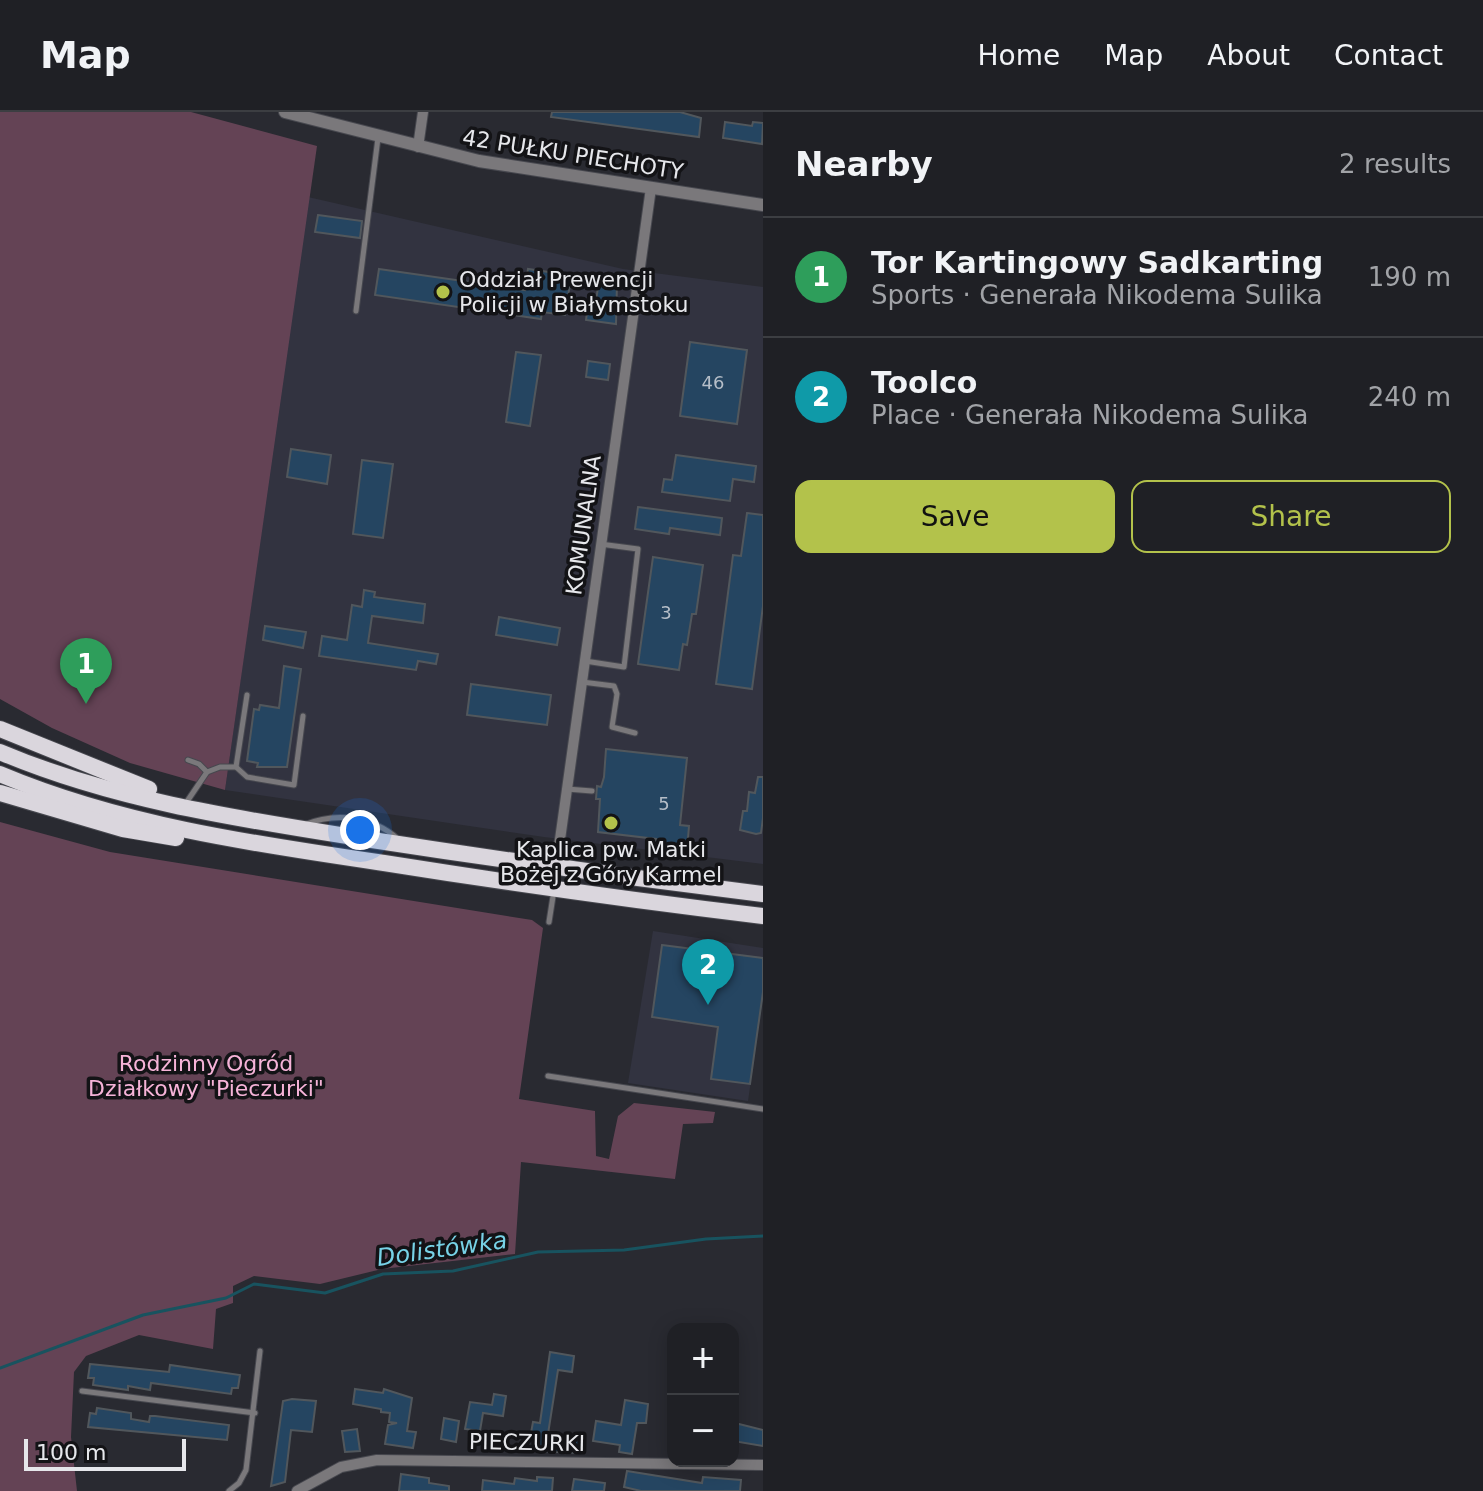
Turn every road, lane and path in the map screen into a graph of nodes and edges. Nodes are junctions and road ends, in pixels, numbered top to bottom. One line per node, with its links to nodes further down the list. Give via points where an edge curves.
1 (285, 112): 3 (street, 42 PUŁKU PIECHOTY)
2 (423, 112): 4 (street)
3 (378, 137): 4 (street, 42 PUŁKU PIECHOTY); 7 (lane)
4 (418, 147): 5 (street, 42 PUŁKU PIECHOTY)
5 (651, 188): 6 (street, 42 PUŁKU PIECHOTY); 8 (street, KOMUNALNA)
6 (763, 205)
7 (356, 311)
8 (600, 544): 9 (street, KOMUNALNA); 9 (lane, via 638,549 624,667)
9 (584, 661): 10 (street, KOMUNALNA)
10 (581, 682): 14 (lane, via 614,686 612,727); 20 (street, KOMUNALNA)
11 (247, 695): 17 (lane)
12 (303, 716): 17 (lane, via 294,785 247,777)
13 (0, 729): 23 (highway, via 131,783)
14 (635, 733)
15 (0, 752): 24 (highway, via 133,795)
16 (188, 760): 18 (lane)
17 (236, 767): 18 (lane)
18 (207, 772): 23 (lane)
19 (0, 774): 25 (highway, via 135,818)
20 (566, 788): 21 (lane); 26 (street, KOMUNALNA)
21 (592, 791)
22 (0, 793): 25 (highway, via 123,829 235,849)
23 (188, 800): 24 (highway)
24 (266, 823): 26 (highway)
25 (308, 852): 27 (highway)
26 (556, 868): 28 (highway)
27 (554, 889): 29 (highway); 30 (lane)
28 (763, 894)
29 (763, 916)
30 (549, 922)
31 (548, 1076): 32 (lane)
32 (763, 1109)
33 (260, 1351): 35 (lane)
34 (82, 1391): 35 (lane)
35 (255, 1413): 37 (lane, via 246,1470)
36 (763, 1465): 38 (street, PIECZURKI, via 377,1460 341,1467)
37 (229, 1491)
38 (297, 1491)

